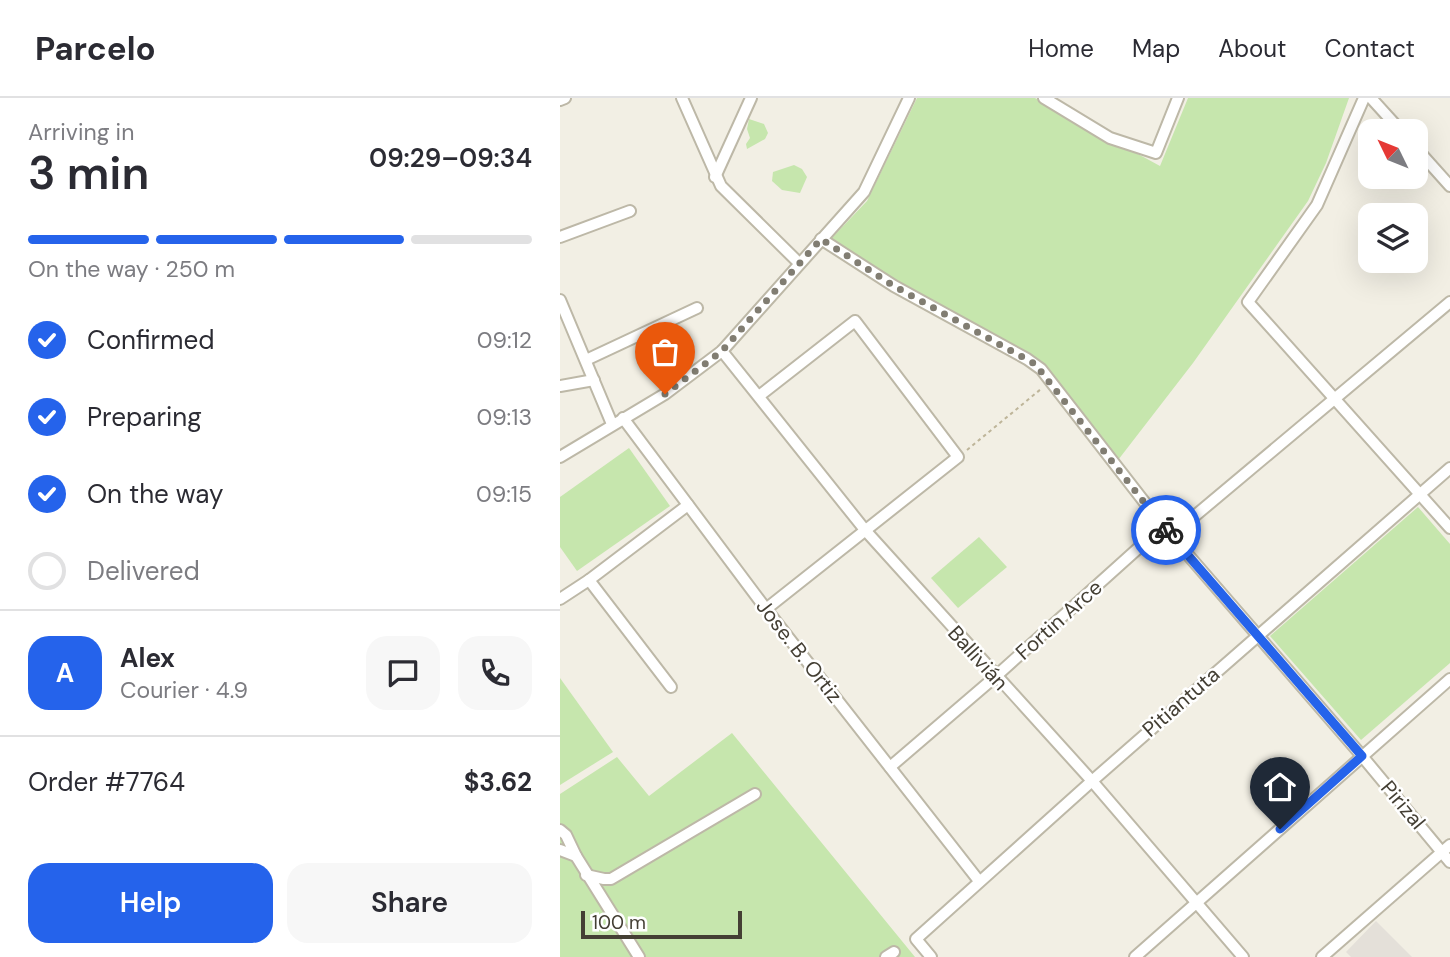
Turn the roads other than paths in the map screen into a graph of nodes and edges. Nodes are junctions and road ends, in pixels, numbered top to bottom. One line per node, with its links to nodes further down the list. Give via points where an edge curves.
1 (682, 98): 10 (street)
2 (751, 98): 10 (street)
3 (909, 98): 14 (street, via 864,192)
4 (1178, 98): 7 (street, via 1156,153 1110,138)
5 (1364, 98): 24 (street, via 1317,205 1248,302)
6 (1371, 98): 8 (street)
7 (1051, 100)
8 (1390, 119)
9 (1428, 161): 11 (street)
10 (715, 177): 15 (street)
11 (1450, 186)
12 (630, 211): 13 (street)
13 (560, 237)
14 (821, 239): 15 (street); 31 (street, Pirizal, via 894,286 1035,364)
15 (799, 263): 19 (street)
16 (560, 300): 20 (street)
17 (1450, 302): 24 (street)
18 (696, 308): 20 (street)
19 (722, 351): 23 (street, Ballivián); 25 (street, via 665,394)
20 (586, 360): 21 (street)
21 (594, 380): 22 (street); 26 (street)
22 (560, 386)
23 (759, 396): 33 (street, Ballivián); 33 (street, via 855,321 958,457)
24 (1335, 398): 29 (street); 34 (street)
25 (623, 418): 26 (street); 30 (street, Jose. B. Ortiz)
26 (612, 424): 27 (street)
27 (560, 457)
28 (1450, 468): 29 (street, Pitiantuta)
29 (1420, 494): 32 (street); 38 (street, Pitiantuta)
30 (688, 505): 35 (street); 37 (street, Jose. B. Ortiz)
31 (1163, 526): 34 (street, Pirizal); 39 (street, Fortin Arce)
32 (1450, 528)
33 (865, 530): 37 (street); 39 (street, Ballivián)
34 (1172, 535): 38 (street, Pirizal)
35 (590, 580): 36 (street); 41 (street)
36 (560, 599)
37 (766, 609): 43 (street, Jose. B. Ortiz)
38 (1257, 635): 42 (street, Pirizal); 44 (street, Pitiantuta)
39 (995, 677): 43 (street, Fortin Arce); 44 (street, Ballivián)
40 (1450, 679): 42 (street)
41 (671, 687)
42 (1362, 756): 47 (street, Pirizal); 53 (street)
43 (890, 768): 52 (street, Jose. B. Ortiz)
44 (1092, 781): 52 (street, Pitiantuta); 53 (street, Ballivián)
45 (755, 794): 51 (street, via 611,878)
46 (560, 830): 49 (street)
47 (1446, 848): 50 (street, Pirizal); 58 (street)
48 (560, 850): 49 (street)
49 (576, 856): 51 (street)
50 (1450, 862)
51 (586, 875): 54 (street)
52 (979, 881): 55 (street, Pitiantuta, via 916,939)
53 (1197, 902): 56 (street); 57 (street, Ballivián)
54 (639, 957)
55 (930, 957)
56 (1135, 957)
57 (1243, 957)
58 (1322, 957)

